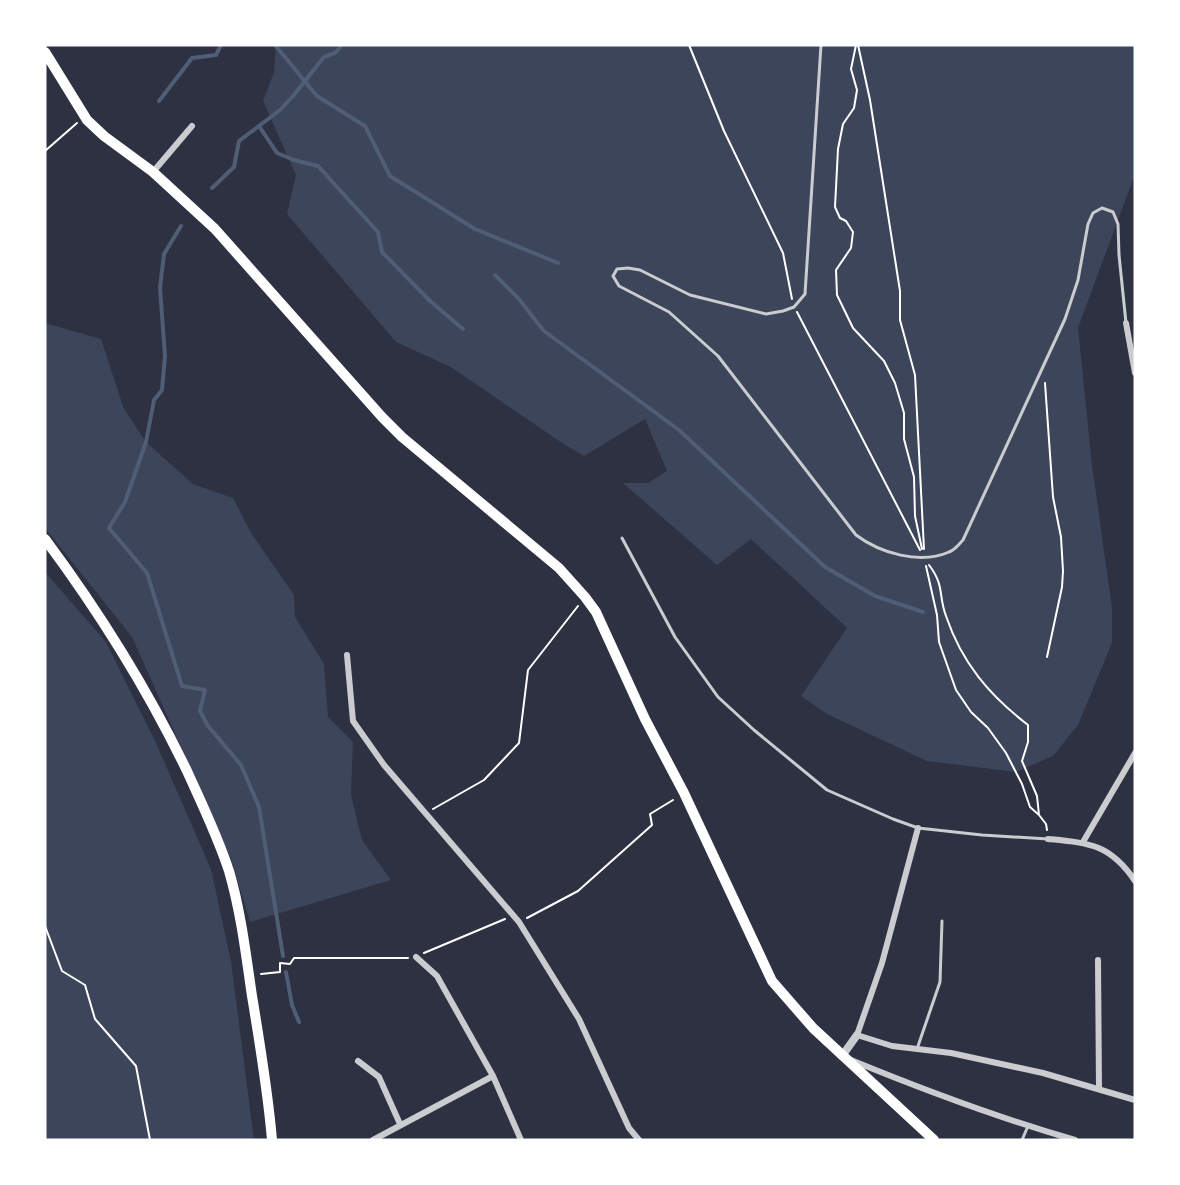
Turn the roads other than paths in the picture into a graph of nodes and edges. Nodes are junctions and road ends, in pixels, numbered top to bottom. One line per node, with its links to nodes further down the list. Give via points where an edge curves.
1 (821, 45): 5 (lane, via 805,294 794,307 766,314 690,295 640,270 617,269 613,276 619,286 669,312 718,356 856,535 875,548 924,558 952,551 963,540 1065,319 1078,280 1088,224 1093,213 1102,208 1113,212 1118,224)
2 (45, 52): 4 (main road, via 85,116 104,136)
3 (192, 126): 4 (street)
4 (153, 172): 20 (main road, via 215,229 402,437 559,568 585,597 596,612 772,981)
5 (1126, 323): 6 (street)
6 (1135, 373)
7 (622, 538): 11 (lane, via 675,637 718,697 827,790)
8 (45, 539): 27 (main road, via 126,656 207,813 229,872 242,932)
9 (347, 655): 30 (street, via 353,722 384,765 519,922 579,1019 629,1128)
10 (1135, 753): 13 (street)
11 (918, 828): 12 (lane); 18 (street, via 882,963)
12 (1048, 839): 13 (street)
13 (1083, 842): 14 (street, via 1123,863)
14 (1135, 881)
15 (942, 921): 19 (lane, via 940,982)
16 (416, 957): 22 (street, via 437,976)
17 (1098, 960): 23 (street)
18 (857, 1035): 19 (street, via 892,1046); 20 (street)
19 (917, 1048): 23 (street)
20 (842, 1056): 26 (street); 31 (main road)
21 (358, 1061): 25 (street, via 379,1077)
22 (493, 1076): 25 (street); 29 (street)
23 (1099, 1088): 24 (street)
24 (1135, 1100)
25 (400, 1124): 28 (street)
26 (1029, 1126): 32 (lane); 33 (street)
27 (272, 1140)
28 (373, 1140)
29 (521, 1140)
30 (639, 1140)
31 (934, 1140)
32 (1022, 1140)
33 (1075, 1140)

